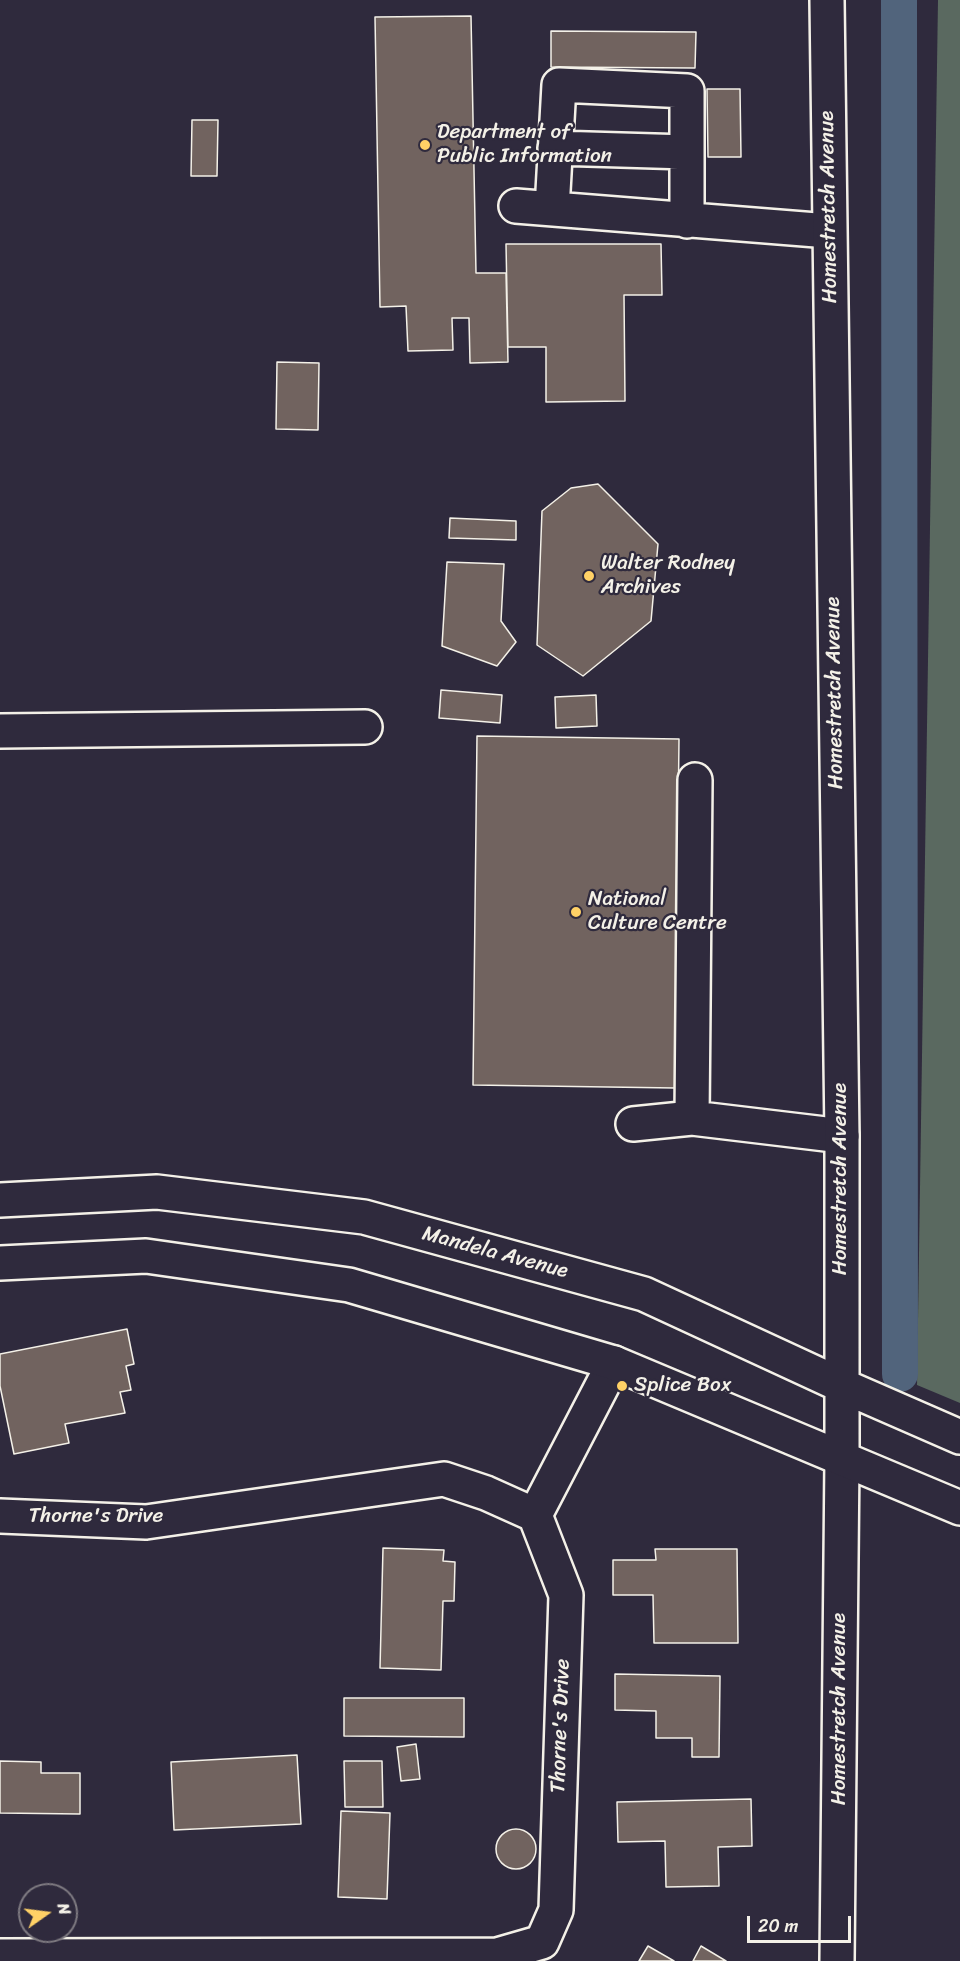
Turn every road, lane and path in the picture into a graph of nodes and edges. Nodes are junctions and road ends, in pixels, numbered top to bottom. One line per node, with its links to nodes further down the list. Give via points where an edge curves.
1 (827, 0): 7 (main road, Homestretch Avenue)
2 (555, 148): 3 (main road); 3 (main road, via 559,85 687,91); 5 (main road)
3 (687, 152): 6 (main road)
4 (516, 206): 5 (main road)
5 (552, 209): 6 (main road)
6 (687, 221): 7 (main road)
7 (829, 231): 13 (main road, Homestretch Avenue)
8 (365, 727): 9 (main road)
9 (0, 731)
10 (695, 780): 11 (main road)
11 (692, 1118): 12 (main road); 13 (main road)
12 (633, 1124)
13 (842, 1136): 17 (main road, Homestretch Avenue)
14 (0, 1200): 17 (main road, Mandela Avenue, via 157,1192 364,1217 644,1294)
15 (0, 1263): 16 (main road, via 146,1256 349,1285)
16 (614, 1363): 19 (main road); 21 (main road)
17 (843, 1386): 18 (main road, Mandela Avenue); 19 (main road, Homestretch Avenue)
18 (960, 1437)
19 (842, 1458): 20 (main road); 24 (main road, Homestretch Avenue)
20 (960, 1508)
21 (535, 1515): 22 (main road, Thorne's Drive, via 444,1479 146,1522); 23 (main road, Thorne's Drive, via 566,1595 556,1910 542,1942 497,1954)
22 (0, 1516)
23 (0, 1956)
24 (837, 1961)

